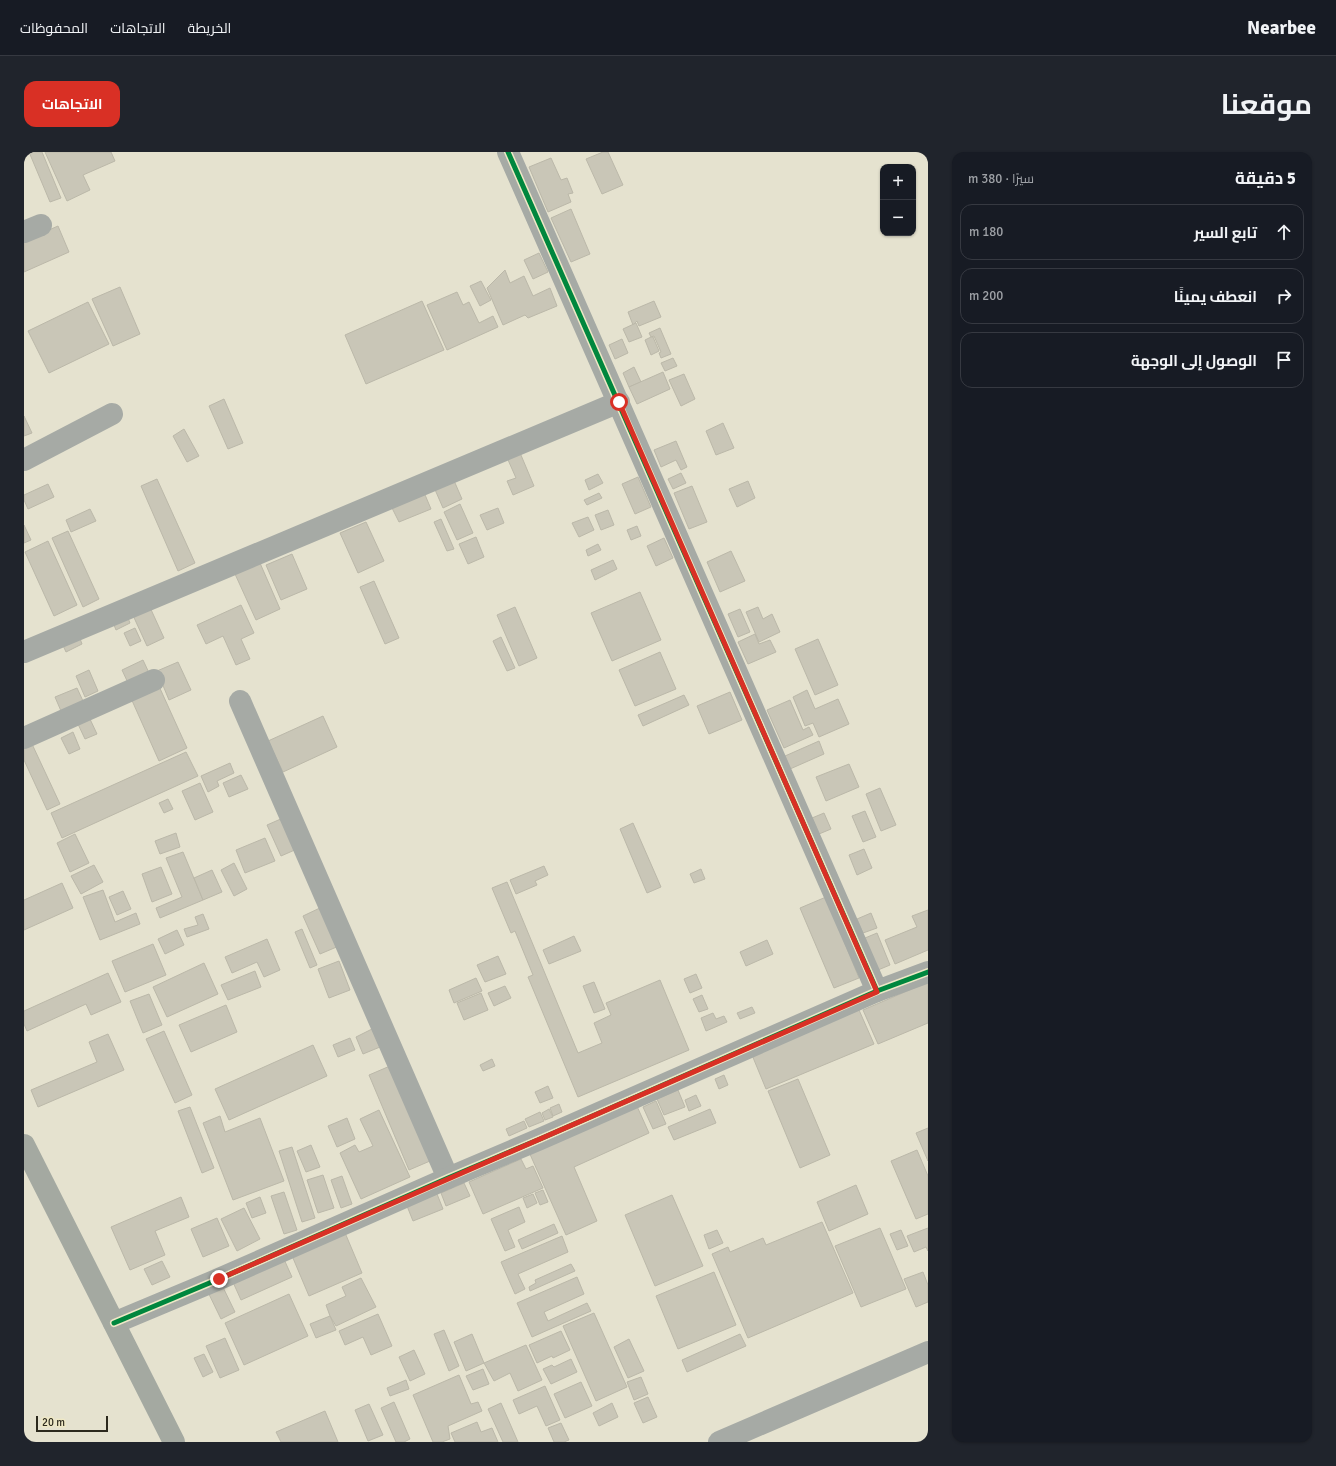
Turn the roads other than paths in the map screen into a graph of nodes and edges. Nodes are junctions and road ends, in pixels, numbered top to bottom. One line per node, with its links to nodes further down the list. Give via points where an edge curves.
1 (508, 152): 2 (street)
2 (619, 402): 5 (street); 10 (street)
3 (112, 414): 4 (street)
4 (24, 460)
5 (24, 652)
6 (154, 680): 8 (street)
7 (240, 701): 12 (street)
8 (24, 738)
9 (928, 972): 10 (street)
10 (877, 992): 12 (street)
11 (24, 1145): 13 (main road)
12 (448, 1178): 13 (street)
13 (114, 1323): 15 (main road)
14 (928, 1352): 16 (street)
15 (174, 1442)
16 (719, 1442)

